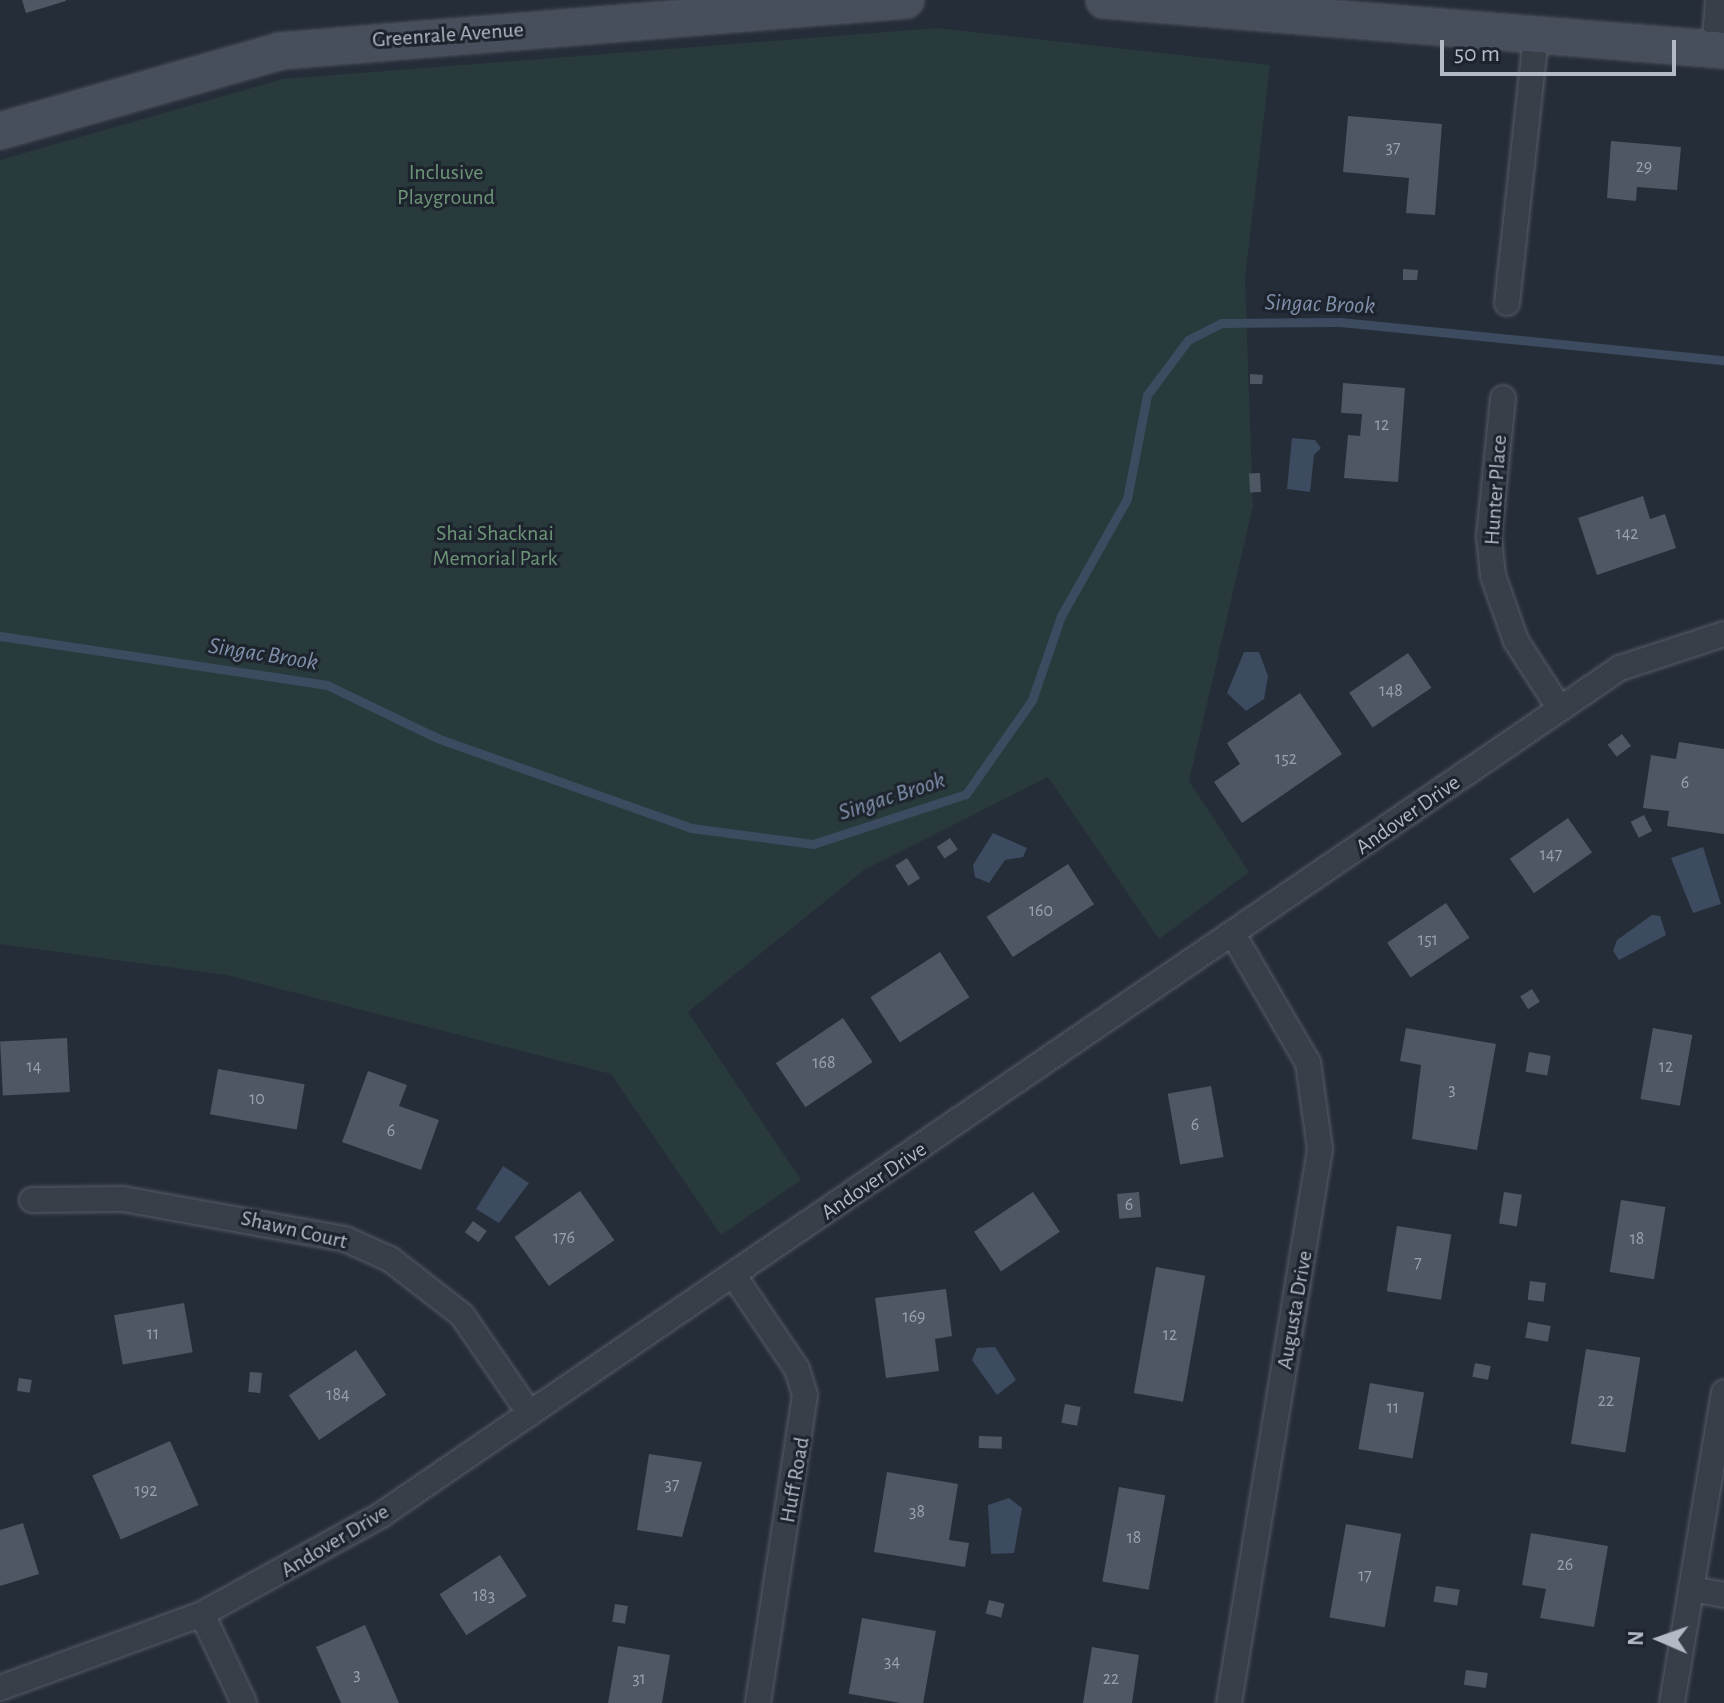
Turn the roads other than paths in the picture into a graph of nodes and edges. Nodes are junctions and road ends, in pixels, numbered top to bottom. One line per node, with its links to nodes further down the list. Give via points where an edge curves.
1 (906, 0): 7 (street, Greenrale Avenue, via 280,51)
2 (1104, 0): 4 (street)
3 (1718, 0): 6 (street)
4 (1250, 7): 5 (street)
5 (1536, 36): 6 (street); 8 (street)
6 (1719, 50)
7 (0, 131)
8 (1507, 303)
9 (1503, 398): 11 (street, Hunter Place, via 1489,536 1493,576 1516,641)
10 (1724, 634): 11 (street, Andover Drive, via 1620,668)
11 (1560, 709): 12 (street, Andover Drive)
12 (1234, 936): 14 (street, Andover Drive); 23 (street, Augusta Drive, via 1308,1063 1320,1149)
13 (32, 1200): 16 (street, Shawn Court, via 123,1199 297,1226 357,1244 429,1284 462,1315)
14 (734, 1276): 16 (street, Andover Drive); 22 (street, Huff Road, via 797,1369 805,1395)
15 (1724, 1392): 17 (street)
16 (530, 1414): 19 (street, Andover Drive, via 381,1515)
17 (1691, 1589): 18 (street); 24 (street)
18 (1724, 1595)
19 (202, 1614): 20 (street, Andover Drive); 21 (street)
20 (0, 1688)
21 (244, 1703)
22 (758, 1703)
23 (1229, 1703)
24 (1672, 1703)

